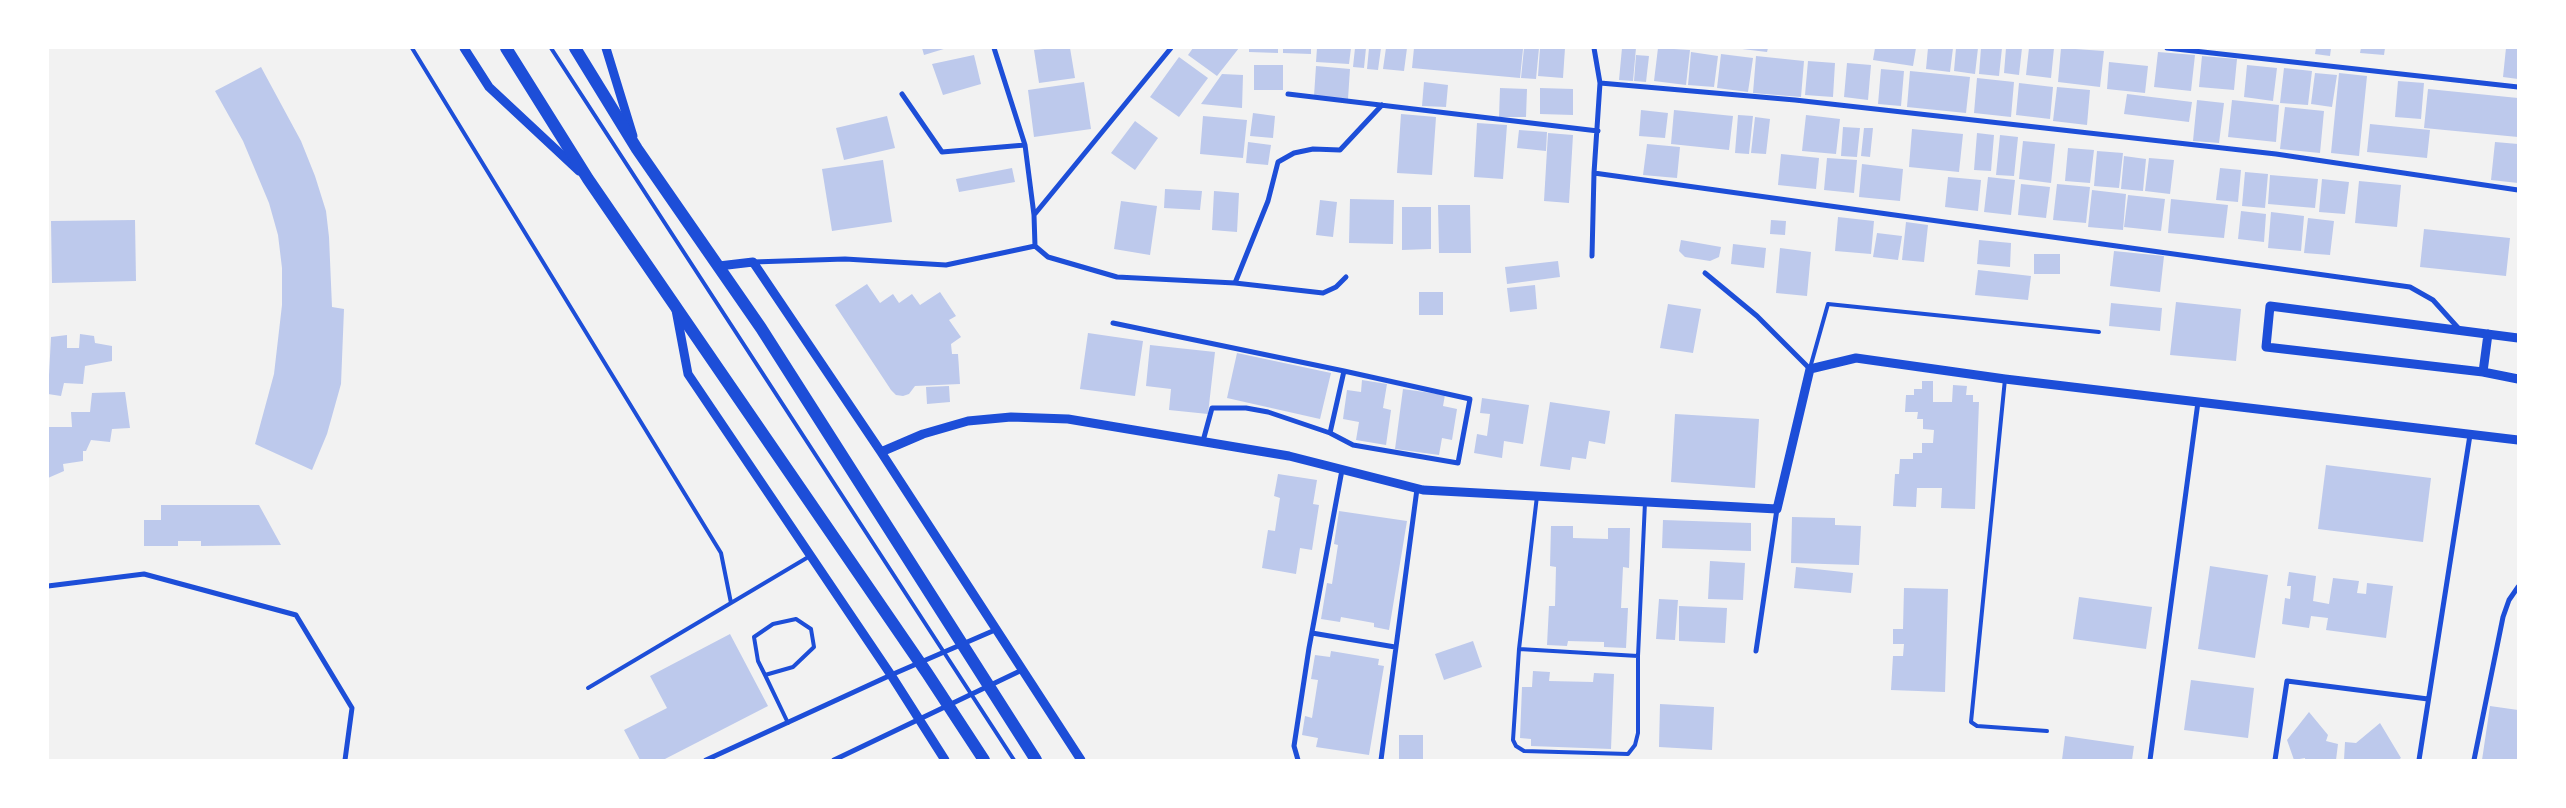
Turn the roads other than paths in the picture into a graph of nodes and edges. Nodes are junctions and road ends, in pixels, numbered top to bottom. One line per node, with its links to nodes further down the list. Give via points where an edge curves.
1 (412, 48): 55 (lane, via 721,553)
2 (464, 48): 20 (street, via 489,86)
3 (506, 48): 20 (main road)
4 (551, 48): 75 (lane)
5 (575, 48): 18 (main road)
6 (606, 48): 18 (street)
7 (994, 48): 17 (street)
8 (1172, 48): 22 (street)
9 (1594, 48): 11 (street)
10 (2167, 48): 12 (street)
11 (1600, 83): 16 (street); 21 (street, via 1795,100 2276,154)
12 (2518, 86)
13 (902, 94): 17 (street, via 942,152)
14 (1288, 94): 15 (street)
15 (1382, 105): 16 (street); 29 (street, via 1340,150 1294,153 1278,162 1268,201)
16 (1598, 131): 19 (street)
17 (1025, 145): 22 (street)
18 (637, 149): 26 (main road)
19 (1594, 173): 24 (street); 32 (street, via 2410,287 2433,300)
20 (588, 180): 30 (main road)
21 (2518, 190)
22 (1034, 215): 23 (street)
23 (1036, 246): 25 (street, via 946,265 845,259); 29 (street, via 1048,257 1117,277)
24 (1592, 256)
25 (753, 262): 26 (street); 46 (street)
26 (719, 266): 76 (main road)
27 (1705, 273): 36 (street, via 1757,316)
28 (1346, 277): 29 (street, via 1323,293)
29 (1235, 283)
30 (675, 305): 52 (street, via 688,374); 74 (main road)
31 (1113, 323): 37 (street)
32 (2460, 330): 34 (street); 38 (street, via 2270,306 2266,347)
33 (2099, 332): 36 (lane, via 1828,304)
34 (2488, 334): 35 (street); 38 (street)
35 (2518, 338)
36 (1810, 369): 39 (street, via 1856,358); 51 (street)
37 (1344, 372): 42 (street); 42 (street, via 1470,400 1458,463 1353,445)
38 (2483, 372): 40 (street)
39 (2005, 379): 41 (street); 69 (lane, via 1971,722 1977,726)
40 (2518, 379)
41 (2198, 401): 43 (street); 80 (street)
42 (1330, 433): 45 (street, via 1268,412 1212,408)
43 (2470, 435): 44 (street); 66 (street)
44 (2518, 440)
45 (1203, 441): 46 (street, via 1068,419 1011,416 968,421 923,434); 47 (street, via 1288,456)
46 (881, 452): 56 (street)
47 (1342, 470): 48 (street); 57 (street)
48 (1417, 489): 49 (street); 58 (street)
49 (1537, 496): 50 (street); 59 (lane)
50 (1645, 502): 51 (street); 61 (lane)
51 (1776, 510): 60 (street)
52 (810, 556): 55 (lane); 64 (street)
53 (48, 586): 70 (street, via 144,574 296,615 352,708)
54 (2518, 587): 83 (street, via 2502,617)
55 (730, 603): 65 (lane)
56 (995, 630): 62 (street); 64 (street)
57 (1312, 633): 58 (street); 78 (street, via 1294,746)
58 (1395, 647): 79 (street)
59 (1519, 649): 61 (lane); 61 (lane, via 1513,740 1524,751 1628,754 1638,734)
60 (1756, 651)
61 (1638, 656)
62 (1022, 670): 67 (street); 77 (street)
63 (765, 676): 63 (lane, via 758,661 754,637 774,624 796,619 811,629 814,648 793,667); 68 (lane)
64 (891, 676): 67 (street); 68 (street)
65 (588, 688)
66 (2428, 699): 81 (street, via 2287,681); 82 (street)
67 (919, 720): 72 (street); 73 (street)
68 (788, 723): 71 (street)
69 (2047, 731)
70 (345, 760)
71 (706, 760)
72 (834, 760)
73 (945, 760)
74 (984, 760)
75 (1014, 760)
76 (1036, 760)
77 (1081, 760)
78 (1298, 760)
79 (1381, 760)
80 (2150, 760)
81 (2275, 760)
82 (2418, 760)
83 (2474, 760)

